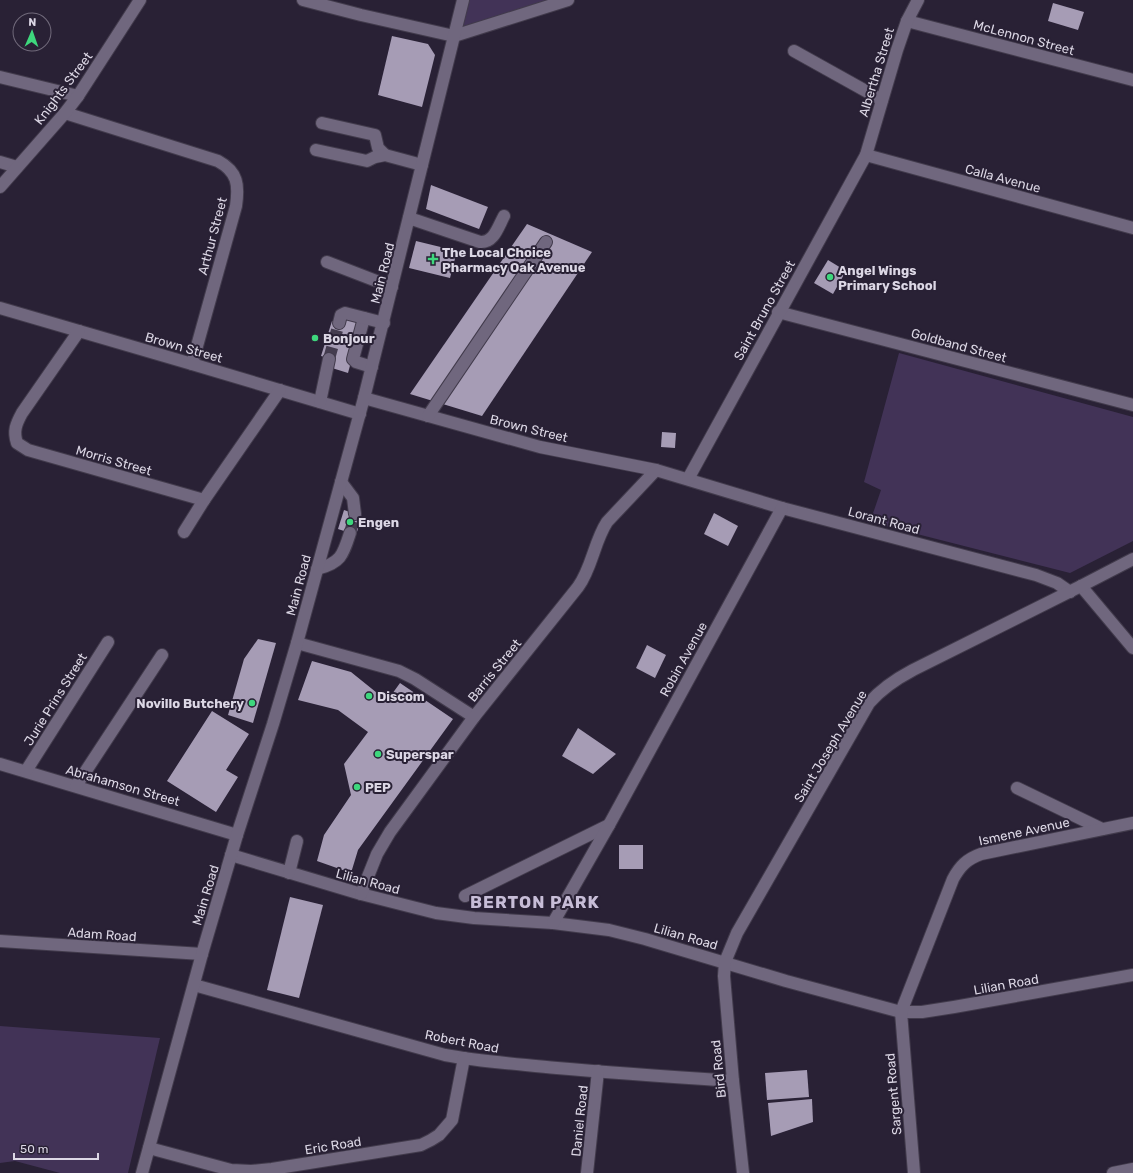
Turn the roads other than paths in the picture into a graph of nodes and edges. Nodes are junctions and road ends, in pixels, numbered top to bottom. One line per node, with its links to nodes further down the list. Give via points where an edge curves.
1 (140, 0): 11 (street, Knights Street)
2 (303, 0): 7 (street)
3 (463, 0): 7 (street, Main Road)
4 (568, 0): 7 (street)
5 (918, 0): 6 (street, Albertha Street)
6 (907, 21): 10 (street, McLennon Street); 12 (street, Albertha Street)
7 (454, 36): 19 (street, Main Road)
8 (794, 51): 12 (street)
9 (0, 77): 11 (street)
10 (1133, 80)
11 (78, 96): 13 (street, Knights Street)
12 (882, 100): 17 (street, Albertha Street)
13 (65, 113): 20 (street, Knights Street); 35 (street, Arthur Street, via 218,161 226,165 237,180 236,206)
14 (322, 123): 16 (street, via 375,135 378,148)
15 (316, 150): 16 (street, via 366,161)
16 (385, 154): 19 (street)
17 (866, 155): 24 (street, Calla Avenue); 29 (street, Saint Bruno Street)
18 (0, 162): 20 (street)
19 (422, 165): 23 (street, Main Road)
20 (17, 167): 21 (street, Knights Street)
21 (0, 186)
22 (504, 216): 23 (street, via 492,238 484,242)
23 (410, 218): 27 (street, Main Road)
24 (1133, 228)
25 (546, 242): 42 (street)
26 (327, 262): 27 (street)
27 (392, 288): 32 (street, Main Road)
28 (0, 308): 33 (street, Brown Street)
29 (778, 312): 40 (street, Goldband Street); 44 (street, Saint Bruno Street)
30 (364, 318): 31 (street, via 344,314 340,316); 32 (street); 36 (street, via 353,359)
31 (339, 323)
32 (384, 323): 36 (street, Main Road)
33 (79, 331): 35 (street, Brown Street); 46 (street, Morris Street, via 22,413 16,424 17,443 34,452)
34 (329, 359): 39 (street)
35 (192, 364): 37 (street, Brown Street)
36 (372, 367): 38 (street, Main Road)
37 (280, 390): 39 (street, Brown Street); 46 (street)
38 (364, 398): 41 (street, Main Road); 42 (street, Brown Street)
39 (320, 402): 41 (street, Brown Street)
40 (1133, 405)
41 (360, 414): 45 (street, Main Road)
42 (428, 416): 43 (street, Brown Street, via 540,447)
43 (656, 470): 44 (street, Brown Street); 59 (street, Barris Street, via 607,522 583,580)
44 (688, 479): 47 (street, Lorant Road)
45 (341, 482): 48 (street, via 353,498); 52 (street, Main Road)
46 (204, 500): 49 (street)
47 (782, 508): 54 (street, Lorant Road, via 1036,575 1057,583); 65 (street, Robin Avenue)
48 (355, 514)
49 (184, 532)
50 (350, 533): 52 (street, via 339,559 333,564)
51 (1133, 559): 53 (street, Saint Joseph Avenue)
52 (317, 569): 56 (street, Main Road)
53 (1081, 586): 54 (street, Saint Joseph Avenue); 57 (street)
54 (1070, 592): 76 (street, Saint Joseph Avenue, via 913,670 878,692 860,718 737,933)
55 (108, 642): 61 (street, Jurie Prins Street)
56 (297, 643): 59 (street, via 399,671); 67 (street, Main Road)
57 (1133, 648)
58 (162, 655): 62 (street)
59 (474, 717): 71 (street, Barris Street, via 390,832 377,854)
60 (0, 764): 61 (street, Abrahamson Street)
61 (26, 771): 62 (street, Abrahamson Street)
62 (76, 786): 67 (street, Abrahamson Street)
63 (1017, 788): 66 (street)
64 (1133, 823): 66 (street, Ismene Avenue)
65 (609, 825): 72 (street); 73 (street, Robin Avenue)
66 (1102, 829): 79 (street, Ismene Avenue, via 981,854 970,858 960,867)
67 (237, 834): 69 (street, Main Road)
68 (297, 841): 70 (street)
69 (231, 855): 70 (street, Lilian Road); 75 (street, Main Road)
70 (290, 873): 71 (street, Lilian Road)
71 (361, 894): 73 (street, Lilian Road, via 452,916)
72 (465, 896)
73 (553, 922): 76 (street, Lilian Road, via 608,930)
74 (0, 941): 75 (street, Adam Road)
75 (202, 954): 78 (street, Main Road)
76 (725, 962): 79 (street, Lilian Road); 82 (street, Bird Road, via 724,989)
77 (1133, 975): 79 (street, Lilian Road, via 954,1007)
78 (194, 985): 80 (street, Robert Road, via 445,1055); 83 (street, Main Road)
79 (901, 1012): 89 (street, Sargent Road)
80 (464, 1058): 81 (street, Robert Road); 85 (street, Eric Road, via 452,1120 431,1140 421,1144 272,1169)
81 (598, 1071): 82 (street, Robert Road); 87 (street, Daniel Road)
82 (733, 1081): 88 (street, Bird Road)
83 (149, 1148): 85 (street, Eric Road); 86 (street, Main Road)
84 (1133, 1169): 90 (street)
85 (230, 1172)
86 (142, 1173)
87 (587, 1173)
88 (743, 1173)
89 (914, 1173)
90 (1113, 1173)

